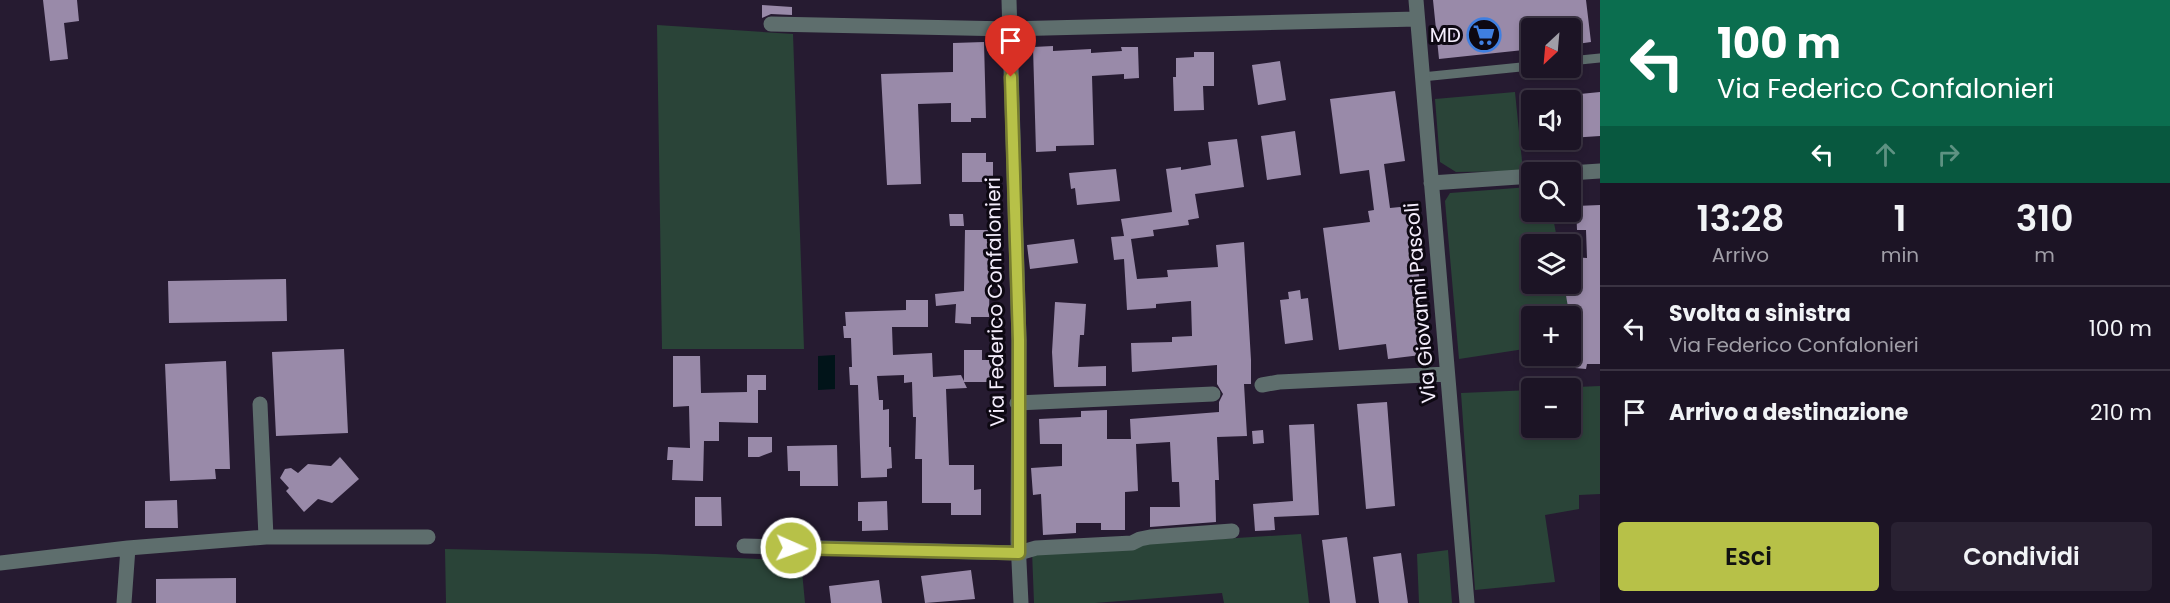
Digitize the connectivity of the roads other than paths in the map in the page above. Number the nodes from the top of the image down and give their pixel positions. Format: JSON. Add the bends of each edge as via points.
{"nodes":[{"id":1,"x":1009,"y":0,"type":"edge"},
{"id":2,"x":1416,"y":0,"type":"edge"},
{"id":3,"x":1417,"y":19,"type":"junction"},
{"id":4,"x":771,"y":24,"type":"dead end"},
{"id":5,"x":1010,"y":29,"type":"junction"},
{"id":6,"x":1600,"y":58,"type":"edge"},
{"id":7,"x":1581,"y":61,"type":"edge"},
{"id":8,"x":1521,"y":67,"type":"edge"},
{"id":9,"x":1422,"y":77,"type":"junction"},
{"id":10,"x":1600,"y":171,"type":"edge"},
{"id":11,"x":1581,"y":172,"type":"edge"},
{"id":12,"x":1521,"y":177,"type":"edge"},
{"id":13,"x":1431,"y":183,"type":"junction"},
{"id":14,"x":1447,"y":374,"type":"junction"},
{"id":15,"x":1262,"y":385,"type":"dead end"},
{"id":16,"x":1213,"y":394,"type":"dead end"},
{"id":17,"x":1017,"y":403,"type":"junction"},
{"id":18,"x":260,"y":404,"type":"dead end"},
{"id":19,"x":1232,"y":531,"type":"dead end"},
{"id":20,"x":266,"y":537,"type":"junction"},
{"id":21,"x":428,"y":537,"type":"dead end"},
{"id":22,"x":744,"y":546,"type":"dead end"},
{"id":23,"x":128,"y":548,"type":"junction"},
{"id":24,"x":1019,"y":553,"type":"junction"},
{"id":25,"x":0,"y":563,"type":"edge"},
{"id":26,"x":124,"y":603,"type":"edge"},
{"id":27,"x":1021,"y":603,"type":"edge"},
{"id":28,"x":1467,"y":603,"type":"edge"}],
"edges":[{"from":1,"to":5,"type":"street","name":"Via Federico Confalonieri"},
{"from":2,"to":3,"type":"street","name":"Via Giovanni Pascoli"},
{"from":3,"to":5,"type":"street"},
{"from":3,"to":9,"type":"street","name":"Via Giovanni Pascoli"},
{"from":4,"to":5,"type":"street"},
{"from":5,"to":17,"type":"street","name":"Via Federico Confalonieri","via":[[1019,340]]},
{"from":6,"to":7,"type":"lane"},
{"from":8,"to":9,"type":"lane"},
{"from":9,"to":13,"type":"street","name":"Via Giovanni Pascoli"},
{"from":10,"to":11,"type":"street"},
{"from":12,"to":13,"type":"street"},
{"from":13,"to":14,"type":"street","name":"Via Giovanni Pascoli"},
{"from":14,"to":15,"type":"street"},
{"from":14,"to":28,"type":"street","name":"Via Giovanni Pascoli"},
{"from":16,"to":17,"type":"street"},
{"from":17,"to":24,"type":"street","name":"Via Federico Confalonieri"},
{"from":18,"to":20,"type":"street"},
{"from":19,"to":24,"type":"street","via":[[1140,538],[1132,543],[1036,548]]},
{"from":20,"to":21,"type":"street"},
{"from":20,"to":23,"type":"street"},
{"from":22,"to":24,"type":"street"},
{"from":23,"to":25,"type":"street"},
{"from":23,"to":26,"type":"street"},
{"from":24,"to":27,"type":"street","name":"Via Federico Confalonieri"}]}
